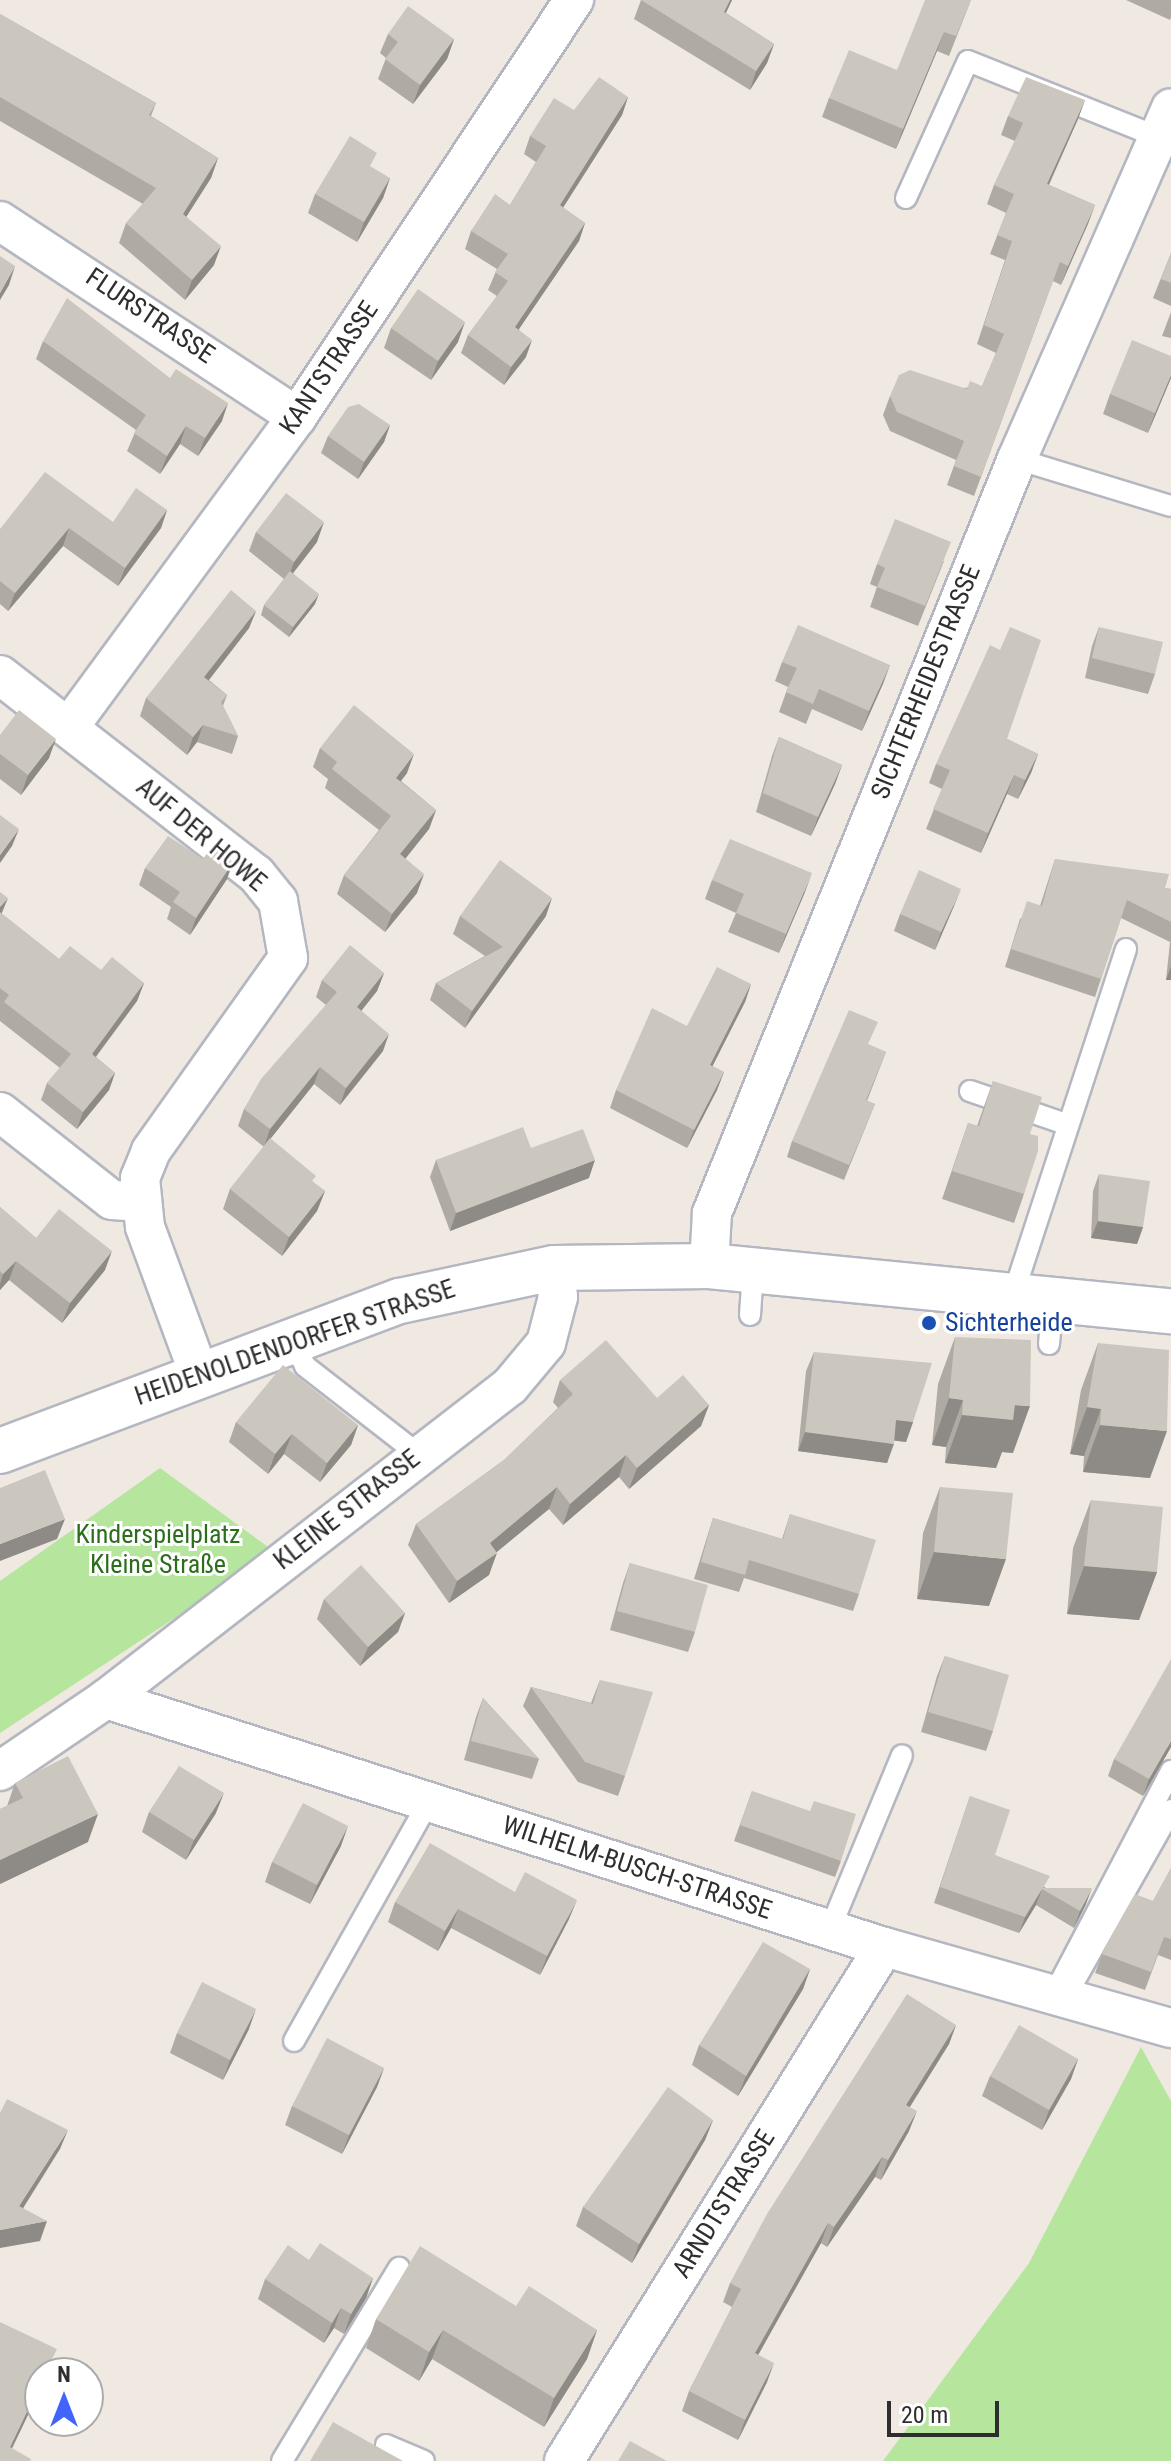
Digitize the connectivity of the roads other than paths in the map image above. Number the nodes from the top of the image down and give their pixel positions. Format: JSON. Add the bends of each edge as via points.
{"nodes":[{"id":1,"x":574,"y":0,"type":"edge"},
{"id":2,"x":1167,"y":128,"type":"edge"},
{"id":3,"x":906,"y":198,"type":"dead end"},
{"id":4,"x":0,"y":221,"type":"edge"},
{"id":5,"x":297,"y":417,"type":"junction"},
{"id":6,"x":1017,"y":459,"type":"junction"},
{"id":7,"x":1171,"y":506,"type":"edge"},
{"id":8,"x":0,"y":675,"type":"edge"},
{"id":9,"x":69,"y":727,"type":"junction"},
{"id":10,"x":1126,"y":949,"type":"dead end"},
{"id":11,"x":970,"y":1091,"type":"dead end"},
{"id":12,"x":0,"y":1112,"type":"edge"},
{"id":13,"x":1066,"y":1124,"type":"junction"},
{"id":14,"x":138,"y":1202,"type":"junction"},
{"id":15,"x":709,"y":1266,"type":"junction"},
{"id":16,"x":554,"y":1268,"type":"junction"},
{"id":17,"x":753,"y":1270,"type":"junction"},
{"id":18,"x":1033,"y":1297,"type":"junction"},
{"id":19,"x":1171,"y":1311,"type":"edge"},
{"id":20,"x":750,"y":1315,"type":"dead end"},
{"id":21,"x":292,"y":1339,"type":"junction"},
{"id":22,"x":1049,"y":1344,"type":"dead end"},
{"id":23,"x":199,"y":1374,"type":"junction"},
{"id":24,"x":0,"y":1451,"type":"edge"},
{"id":25,"x":418,"y":1454,"type":"junction"},
{"id":26,"x":106,"y":1699,"type":"junction"},
{"id":27,"x":902,"y":1755,"type":"dead end"},
{"id":28,"x":0,"y":1771,"type":"edge"},
{"id":29,"x":1171,"y":1771,"type":"edge"},
{"id":30,"x":429,"y":1801,"type":"junction"},
{"id":31,"x":1171,"y":1810,"type":"edge"},
{"id":32,"x":830,"y":1929,"type":"junction"},
{"id":33,"x":884,"y":1947,"type":"junction"},
{"id":34,"x":1060,"y":1995,"type":"junction"},
{"id":35,"x":1171,"y":2028,"type":"edge"},
{"id":36,"x":294,"y":2041,"type":"dead end"},
{"id":37,"x":399,"y":2268,"type":"dead end"},
{"id":38,"x":386,"y":2445,"type":"dead end"},
{"id":39,"x":282,"y":2461,"type":"edge"},
{"id":40,"x":424,"y":2461,"type":"edge"},
{"id":41,"x":564,"y":2461,"type":"edge"}],
"edges":[{"from":1,"to":5,"type":"street","name":"KANTSTRASSE"},
{"from":2,"to":3,"type":"lane","via":[[968,61]]},
{"from":2,"to":6,"type":"street","name":"SICHTERHEIDESTRASSE"},
{"from":4,"to":5,"type":"street","name":"FLURSTRASSE"},
{"from":5,"to":9,"type":"street","name":"KANTSTRASSE"},
{"from":6,"to":7,"type":"lane"},
{"from":6,"to":15,"type":"street","name":"SICHTERHEIDESTRASSE","via":[[712,1213]]},
{"from":8,"to":9,"type":"street","name":"AUF DER HOWE"},
{"from":9,"to":14,"type":"street","name":"AUF DER HOWE","via":[[256,874],[278,901],[284,929],[288,958],[151,1151]]},
{"from":10,"to":13,"type":"lane"},
{"from":11,"to":13,"type":"lane"},
{"from":12,"to":14,"type":"street","via":[[112,1200]]},
{"from":13,"to":18,"type":"lane"},
{"from":14,"to":23,"type":"street"},
{"from":15,"to":16,"type":"street","name":"HEIDENOLDENDORFER STRASSE"},
{"from":15,"to":17,"type":"street","name":"HEIDENOLDENDORFER STRASSE"},
{"from":16,"to":21,"type":"street","name":"HEIDENOLDENDORFER STRASSE","via":[[437,1291]]},
{"from":16,"to":25,"type":"street","name":"KLEINE STRASSE","via":[[558,1297],[546,1343],[510,1386]]},
{"from":17,"to":18,"type":"street","name":"HEIDENOLDENDORFER STRASSE"},
{"from":17,"to":20,"type":"lane"},
{"from":18,"to":19,"type":"street","name":"HEIDENOLDENDORFER STRASSE"},
{"from":18,"to":22,"type":"lane"},
{"from":21,"to":23,"type":"street","name":"HEIDENOLDENDORFER STRASSE"},
{"from":21,"to":25,"type":"lane","via":[[305,1366]]},
{"from":23,"to":24,"type":"street","name":"HEIDENOLDENDORFER STRASSE"},
{"from":25,"to":26,"type":"street","name":"KLEINE STRASSE"},
{"from":26,"to":28,"type":"street","name":"KLEINE STRASSE"},
{"from":26,"to":30,"type":"street","name":"WILHELM-BUSCH-STRASSE"},
{"from":27,"to":32,"type":"lane"},
{"from":29,"to":34,"type":"lane"},
{"from":30,"to":32,"type":"street","name":"WILHELM-BUSCH-STRASSE"},
{"from":30,"to":36,"type":"lane"},
{"from":31,"to":34,"type":"lane"},
{"from":32,"to":33,"type":"street","name":"WILHELM-BUSCH-STRASSE"},
{"from":33,"to":34,"type":"street","name":"WILHELM-BUSCH-STRASSE"},
{"from":33,"to":41,"type":"street","name":"ARNDTSTRASSE"},
{"from":34,"to":35,"type":"street","name":"WILHELM-BUSCH-STRASSE"},
{"from":37,"to":39,"type":"lane"},
{"from":38,"to":40,"type":"lane"}]}
